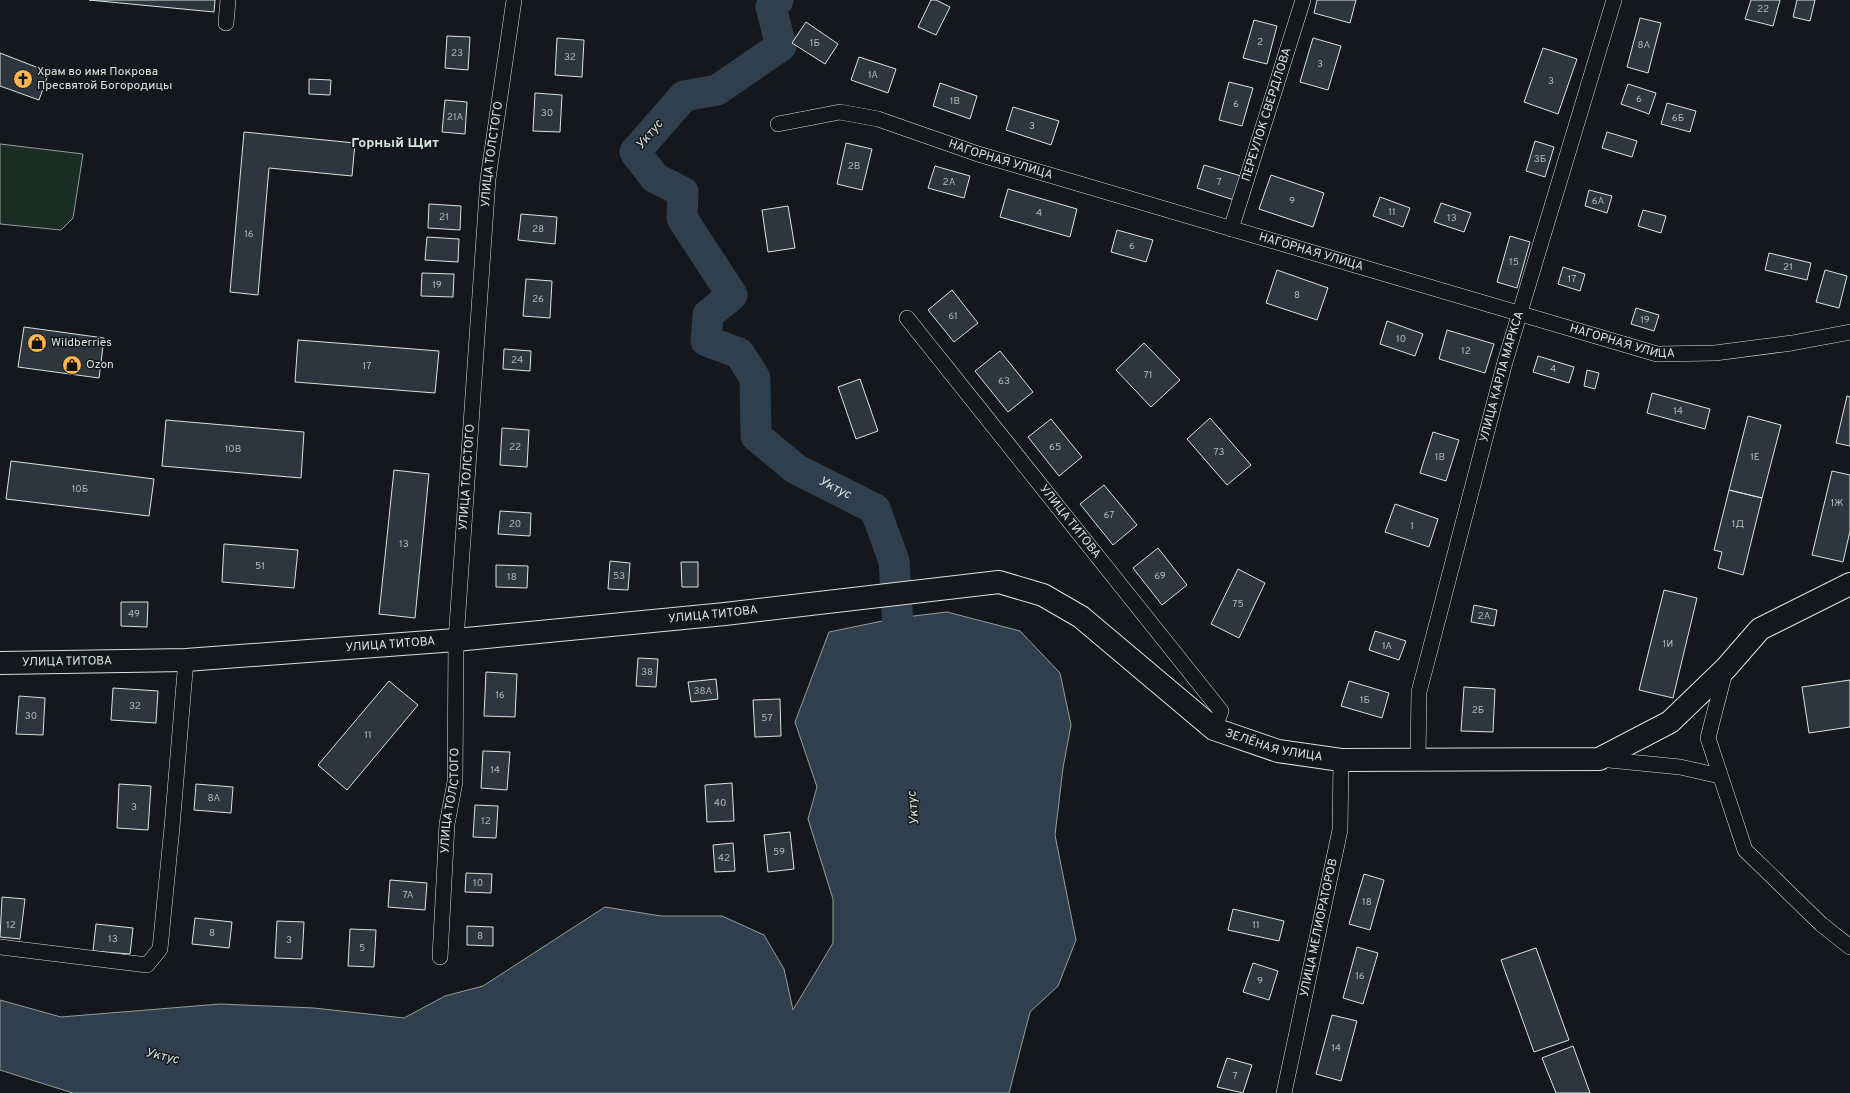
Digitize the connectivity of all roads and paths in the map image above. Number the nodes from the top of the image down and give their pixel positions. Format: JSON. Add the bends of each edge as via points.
{"nodes":[{"id":1,"x":228,"y":0,"type":"edge"},
{"id":2,"x":514,"y":0,"type":"edge"},
{"id":3,"x":1303,"y":0,"type":"edge"},
{"id":4,"x":1614,"y":0,"type":"edge"},
{"id":5,"x":226,"y":23,"type":"dead end"},
{"id":6,"x":778,"y":124,"type":"dead end"},
{"id":7,"x":1230,"y":229,"type":"junction"},
{"id":8,"x":1519,"y":314,"type":"junction"},
{"id":9,"x":907,"y":318,"type":"dead end"},
{"id":10,"x":1850,"y":332,"type":"edge"},
{"id":11,"x":999,"y":582,"type":"joint"},
{"id":12,"x":1850,"y":584,"type":"edge"},
{"id":13,"x":456,"y":640,"type":"junction"},
{"id":14,"x":186,"y":660,"type":"junction"},
{"id":15,"x":0,"y":663,"type":"edge"},
{"id":16,"x":1726,"y":668,"type":"junction"},
{"id":17,"x":1214,"y":729,"type":"junction"},
{"id":18,"x":1418,"y":758,"type":"junction"},
{"id":19,"x":1599,"y":759,"type":"junction"},
{"id":20,"x":1341,"y":760,"type":"junction"},
{"id":21,"x":1720,"y":776,"type":"junction"},
{"id":22,"x":0,"y":947,"type":"edge"},
{"id":23,"x":1850,"y":947,"type":"edge"},
{"id":24,"x":440,"y":957,"type":"dead end"},
{"id":25,"x":1284,"y":1093,"type":"edge"}],
"edges":[{"from":1,"to":5,"type":"street"},
{"from":2,"to":13,"type":"street","name":"УЛИЦА ТОЛСТОГО","via":[[488,179]]},
{"from":3,"to":7,"type":"street","name":"ПЕРЕУЛОК СВЕРДЛОВА"},
{"from":4,"to":8,"type":"street","name":"УЛИЦА КАРЛА МАРКСА"},
{"from":6,"to":7,"type":"street","name":"НАГОРНАЯ УЛИЦА","via":[[840,112],[878,119],[978,154]]},
{"from":7,"to":8,"type":"street","name":"НАГОРНАЯ УЛИЦА"},
{"from":8,"to":10,"type":"street","name":"НАГОРНАЯ УЛИЦА","via":[[1657,354],[1715,353]]},
{"from":8,"to":18,"type":"street","name":"УЛИЦА КАРЛА МАРКСА","via":[[1419,692]]},
{"from":9,"to":17,"type":"street","name":"УЛИЦА ТИТОВА","via":[[1221,712]]},
{"from":11,"to":13,"type":"street","name":"УЛИЦА ТИТОВА","via":[[660,621]]},
{"from":11,"to":17,"type":"street","name":"ЗЕЛЁНАЯ УЛИЦА","via":[[1043,595],[1081,618]]},
{"from":12,"to":16,"type":"street","via":[[1760,630]]},
{"from":13,"to":14,"type":"street","name":"УЛИЦА ТИТОВА"},
{"from":13,"to":24,"type":"street","name":"УЛИЦА ТОЛСТОГО","via":[[455,782],[447,824]]},
{"from":14,"to":15,"type":"street","name":"УЛИЦА ТИТОВА"},
{"from":14,"to":22,"type":"street","via":[[160,949],[147,966]]},
{"from":16,"to":19,"type":"street","via":[[1670,722]]},
{"from":16,"to":21,"type":"street","via":[[1708,738]]},
{"from":17,"to":20,"type":"street","name":"ЗЕЛЁНАЯ УЛИЦА","via":[[1278,751]]},
{"from":18,"to":19,"type":"street","name":"ЗЕЛЁНАЯ УЛИЦА"},
{"from":18,"to":20,"type":"street","name":"ЗЕЛЁНАЯ УЛИЦА"},
{"from":19,"to":21,"type":"street","via":[[1680,767]]},
{"from":20,"to":25,"type":"street","name":"УЛИЦА МЕЛИОРАТОРОВ","via":[[1340,830]]},
{"from":21,"to":23,"type":"street","via":[[1745,850],[1821,924]]}]}
